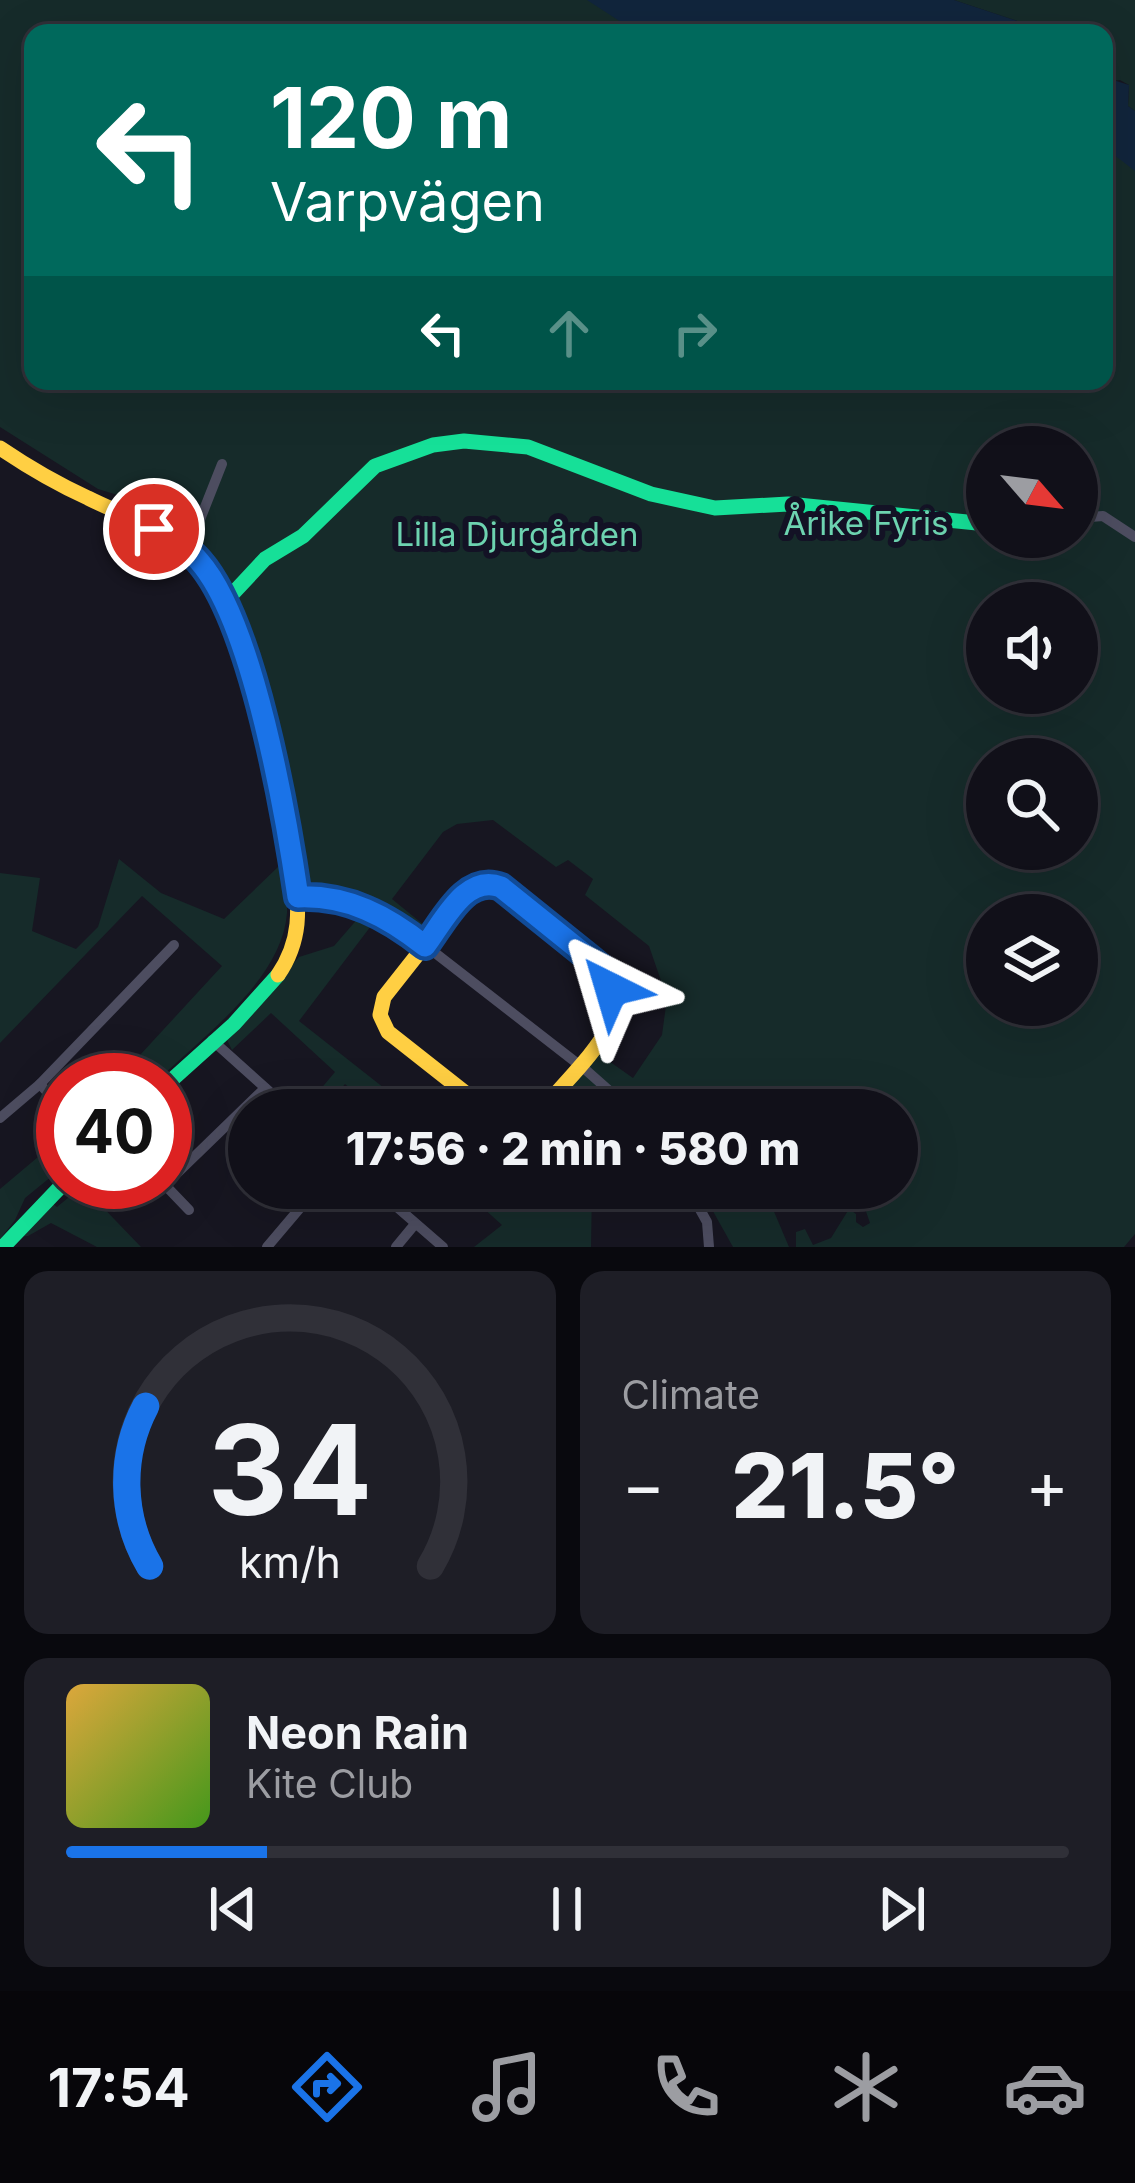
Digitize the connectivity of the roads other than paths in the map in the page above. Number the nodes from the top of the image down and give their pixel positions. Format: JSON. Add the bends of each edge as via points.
{"nodes":[{"id":1,"x":0,"y":448,"type":"edge"},
{"id":2,"x":222,"y":464,"type":"dead end"},
{"id":3,"x":1098,"y":516,"type":"edge"},
{"id":4,"x":966,"y":522,"type":"edge"},
{"id":5,"x":1135,"y":536,"type":"edge"},
{"id":6,"x":188,"y":550,"type":"junction"},
{"id":7,"x":223,"y":604,"type":"junction"},
{"id":8,"x":298,"y":897,"type":"junction"},
{"id":9,"x":174,"y":945,"type":"dead end"},
{"id":10,"x":425,"y":946,"type":"junction"},
{"id":11,"x":212,"y":1040,"type":"junction"},
{"id":12,"x":70,"y":1053,"type":"edge"},
{"id":13,"x":192,"y":1060,"type":"edge"},
{"id":14,"x":579,"y":1065,"type":"junction"},
{"id":15,"x":36,"y":1087,"type":"edge"},
{"id":16,"x":266,"y":1088,"type":"joint"},
{"id":17,"x":461,"y":1089,"type":"edge"},
{"id":18,"x":559,"y":1089,"type":"edge"},
{"id":19,"x":607,"y":1089,"type":"edge"},
{"id":20,"x":0,"y":1118,"type":"edge"},
{"id":21,"x":39,"y":1209,"type":"edge"},
{"id":22,"x":299,"y":1209,"type":"edge"},
{"id":23,"x":398,"y":1209,"type":"edge"},
{"id":24,"x":700,"y":1209,"type":"edge"},
{"id":25,"x":189,"y":1210,"type":"dead end"},
{"id":26,"x":415,"y":1224,"type":"junction"},
{"id":27,"x":2,"y":1247,"type":"edge"},
{"id":28,"x":267,"y":1247,"type":"edge"},
{"id":29,"x":396,"y":1247,"type":"edge"},
{"id":30,"x":443,"y":1247,"type":"edge"},
{"id":31,"x":709,"y":1247,"type":"edge"}],
"edges":[{"from":1,"to":6,"type":"street"},
{"from":2,"to":6,"type":"street"},
{"from":3,"to":5,"type":"street"},
{"from":4,"to":7,"type":"street","via":[[788,504],[715,508],[651,494],[528,448],[433,445],[375,466]]},
{"from":6,"to":7,"type":"street"},
{"from":7,"to":8,"type":"street","via":[[268,742]]},
{"from":8,"to":10,"type":"street","via":[[364,908]]},
{"from":8,"to":11,"type":"street","via":[[292,953]]},
{"from":9,"to":12,"type":"street"},
{"from":10,"to":14,"type":"street"},
{"from":10,"to":14,"type":"street","via":[[476,884],[501,887],[606,972],[609,1027]]},
{"from":10,"to":17,"type":"street","via":[[380,1004],[382,1025]]},
{"from":11,"to":13,"type":"street"},
{"from":11,"to":16,"type":"street"},
{"from":14,"to":18,"type":"street"},
{"from":14,"to":19,"type":"street"},
{"from":15,"to":20,"type":"street"},
{"from":16,"to":25,"type":"street","via":[[165,1185]]},
{"from":21,"to":27,"type":"street"},
{"from":22,"to":28,"type":"street"},
{"from":23,"to":26,"type":"street"},
{"from":24,"to":31,"type":"street"},
{"from":26,"to":29,"type":"street"},
{"from":26,"to":30,"type":"street"}]}
